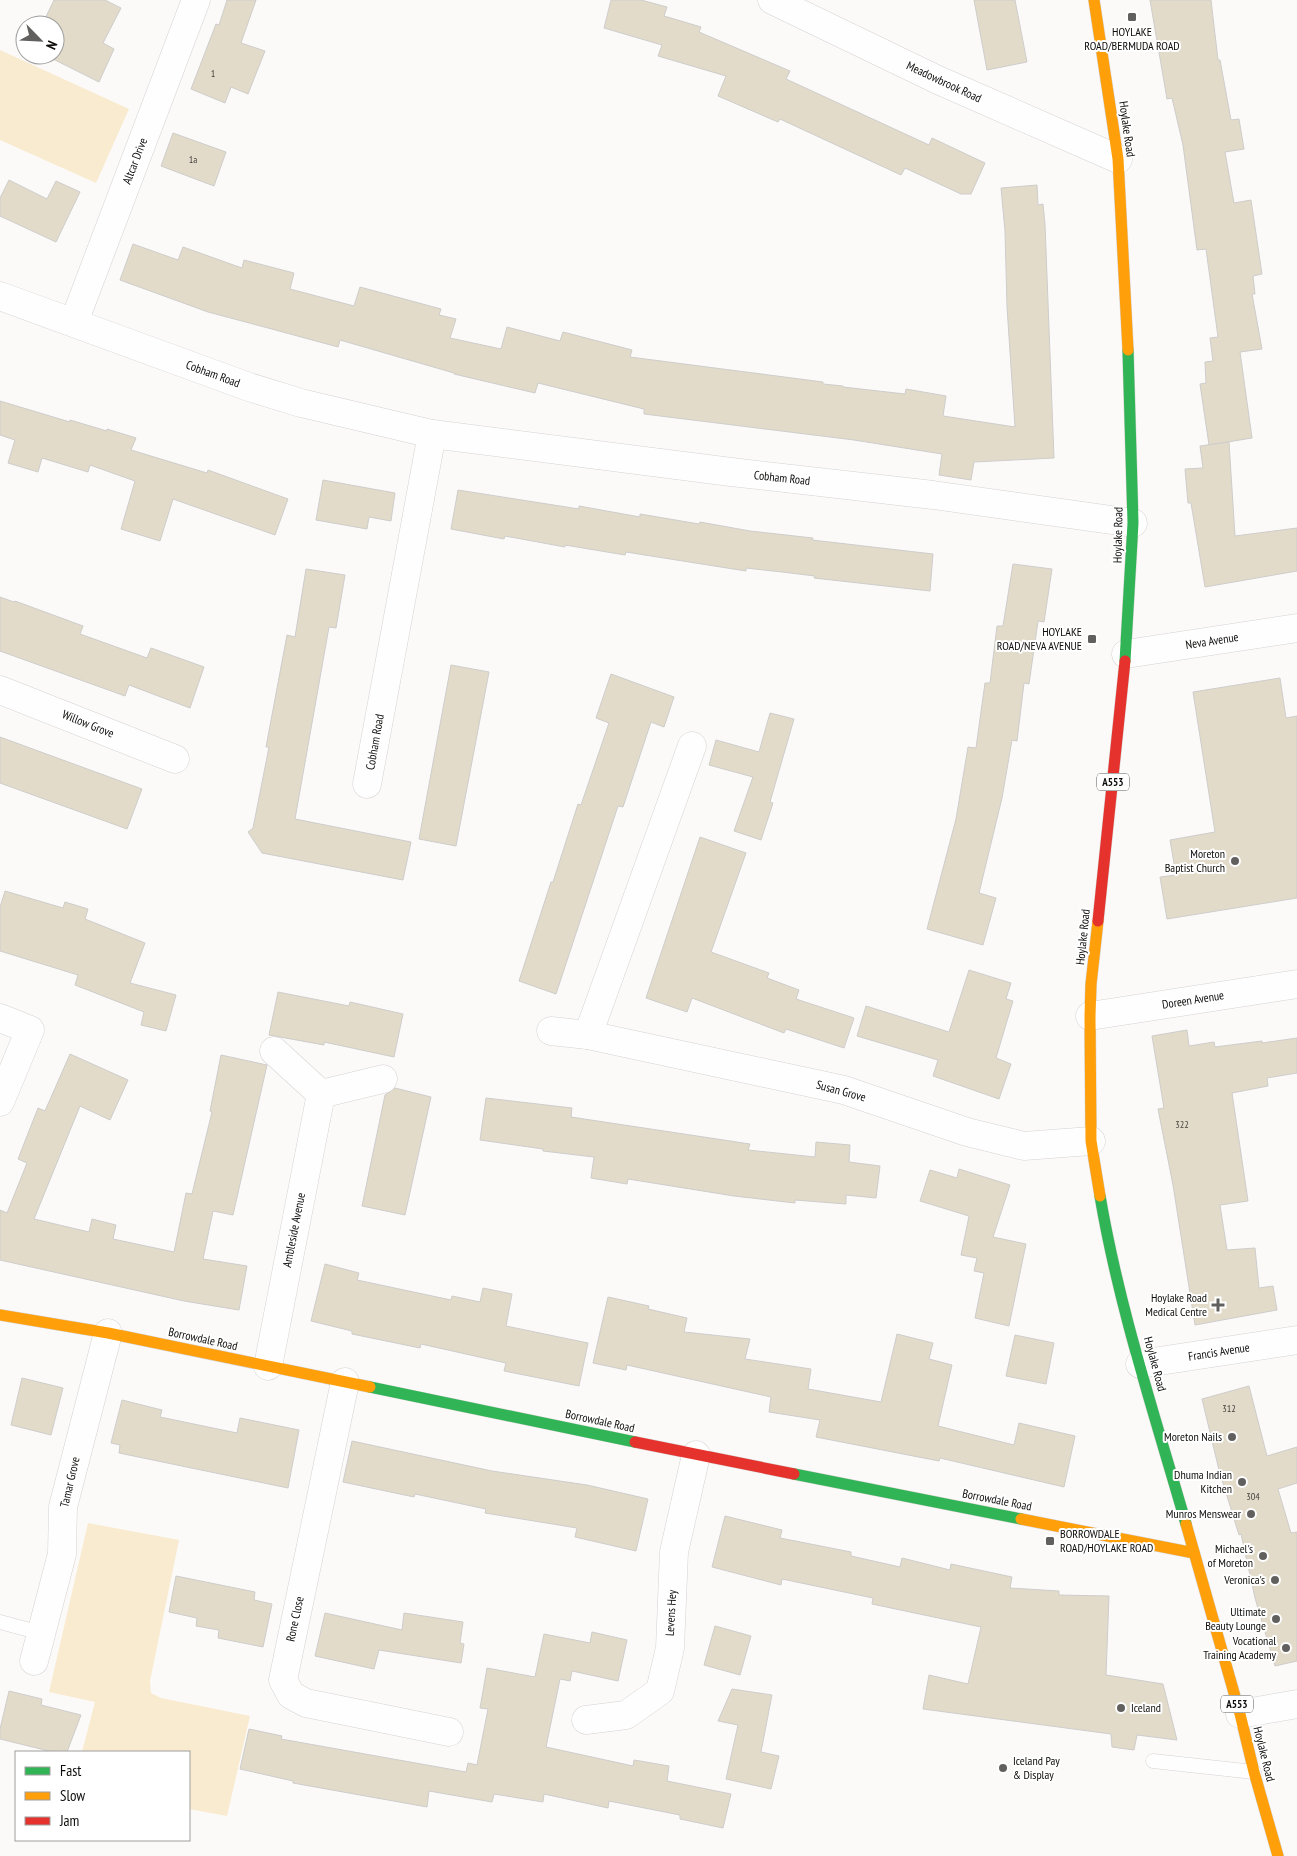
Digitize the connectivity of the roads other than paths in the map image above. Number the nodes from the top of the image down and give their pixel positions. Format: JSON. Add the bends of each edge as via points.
{"nodes":[{"id":1,"x":196,"y":0,"type":"edge"},
{"id":2,"x":772,"y":0,"type":"edge"},
{"id":3,"x":1094,"y":0,"type":"edge"},
{"id":4,"x":1118,"y":160,"type":"junction"},
{"id":5,"x":0,"y":296,"type":"edge"},
{"id":6,"x":74,"y":322,"type":"junction"},
{"id":7,"x":432,"y":434,"type":"junction"},
{"id":8,"x":1133,"y":523,"type":"junction"},
{"id":9,"x":1297,"y":628,"type":"edge"},
{"id":10,"x":1126,"y":654,"type":"junction"},
{"id":11,"x":0,"y":690,"type":"edge"},
{"id":12,"x":692,"y":746,"type":"dead end"},
{"id":13,"x":175,"y":759,"type":"dead end"},
{"id":14,"x":367,"y":784,"type":"dead end"},
{"id":15,"x":1297,"y":984,"type":"edge"},
{"id":16,"x":1090,"y":1016,"type":"junction"},
{"id":17,"x":0,"y":1018,"type":"edge"},
{"id":18,"x":551,"y":1031,"type":"dead end"},
{"id":19,"x":588,"y":1035,"type":"junction"},
{"id":20,"x":274,"y":1051,"type":"dead end"},
{"id":21,"x":383,"y":1080,"type":"dead end"},
{"id":22,"x":321,"y":1094,"type":"junction"},
{"id":23,"x":0,"y":1102,"type":"edge"},
{"id":24,"x":1091,"y":1141,"type":"junction"},
{"id":25,"x":0,"y":1315,"type":"edge"},
{"id":26,"x":108,"y":1333,"type":"junction"},
{"id":27,"x":1297,"y":1340,"type":"edge"},
{"id":28,"x":1140,"y":1364,"type":"junction"},
{"id":29,"x":268,"y":1366,"type":"junction"},
{"id":30,"x":345,"y":1382,"type":"junction"},
{"id":31,"x":696,"y":1455,"type":"junction"},
{"id":32,"x":1194,"y":1553,"type":"junction"},
{"id":33,"x":0,"y":1622,"type":"edge"},
{"id":34,"x":41,"y":1633,"type":"junction"},
{"id":35,"x":34,"y":1661,"type":"dead end"},
{"id":36,"x":1297,"y":1704,"type":"edge"},
{"id":37,"x":1240,"y":1714,"type":"junction"},
{"id":38,"x":586,"y":1720,"type":"dead end"},
{"id":39,"x":449,"y":1732,"type":"dead end"},
{"id":40,"x":1153,"y":1761,"type":"dead end"},
{"id":41,"x":1254,"y":1772,"type":"junction"},
{"id":42,"x":1278,"y":1856,"type":"edge"}],
"edges":[{"from":1,"to":6,"type":"street","name":"Altcar Drive"},
{"from":2,"to":4,"type":"street","name":"Meadowbrook Road","via":[[938,80]]},
{"from":3,"to":4,"type":"main road","name":"Hoylake Road","number":"A553"},
{"from":4,"to":8,"type":"main road","name":"Hoylake Road","number":"A553","via":[[1127,313]]},
{"from":5,"to":6,"type":"street","name":"Cobham Road"},
{"from":6,"to":7,"type":"street","name":"Cobham Road","via":[[249,387],[301,403]]},
{"from":7,"to":8,"type":"street","name":"Cobham Road","via":[[933,495]]},
{"from":7,"to":14,"type":"street","name":"Cobham Road"},
{"from":8,"to":10,"type":"main road","name":"Hoylake Road","number":"A553"},
{"from":9,"to":10,"type":"street","name":"Neva Avenue"},
{"from":10,"to":16,"type":"main road","name":"Hoylake Road","number":"A553"},
{"from":11,"to":13,"type":"street","name":"Willow Grove"},
{"from":12,"to":19,"type":"street"},
{"from":15,"to":16,"type":"street","name":"Doreen Avenue"},
{"from":16,"to":24,"type":"main road","name":"Hoylake Road","number":"A553"},
{"from":17,"to":23,"type":"street","via":[[30,1030]]},
{"from":18,"to":19,"type":"street","name":"Susan Grove"},
{"from":19,"to":24,"type":"street","name":"Susan Grove","via":[[844,1090],[967,1132],[1024,1146]]},
{"from":20,"to":22,"type":"street"},
{"from":21,"to":22,"type":"street"},
{"from":22,"to":29,"type":"street","name":"Ambleside Avenue"},
{"from":24,"to":28,"type":"main road","name":"Hoylake Road","number":"A553","via":[[1107,1236]]},
{"from":25,"to":26,"type":"main road","name":"Borrowdale Road"},
{"from":26,"to":29,"type":"main road","name":"Borrowdale Road"},
{"from":26,"to":34,"type":"street","name":"Tamar Grove","via":[[63,1507],[62,1554]]},
{"from":27,"to":28,"type":"street","name":"Francis Avenue"},
{"from":28,"to":32,"type":"main road","name":"Hoylake Road","number":"A553"},
{"from":29,"to":30,"type":"main road","name":"Borrowdale Road"},
{"from":30,"to":31,"type":"main road","name":"Borrowdale Road"},
{"from":30,"to":39,"type":"street","name":"Rone Close","via":[[283,1680],[291,1695],[306,1703]]},
{"from":31,"to":32,"type":"main road","name":"Borrowdale Road"},
{"from":31,"to":38,"type":"street","name":"Levens Hey","via":[[674,1552],[670,1648],[660,1691],[626,1715]]},
{"from":32,"to":37,"type":"main road","name":"Hoylake Road","number":"A553"},
{"from":33,"to":34,"type":"lane"},
{"from":34,"to":35,"type":"street","name":"Tamar Grove"},
{"from":36,"to":37,"type":"street"},
{"from":37,"to":41,"type":"main road","name":"Hoylake Road","number":"A553"},
{"from":40,"to":41,"type":"lane"},
{"from":41,"to":42,"type":"main road","name":"Hoylake Road","number":"A553"}]}
